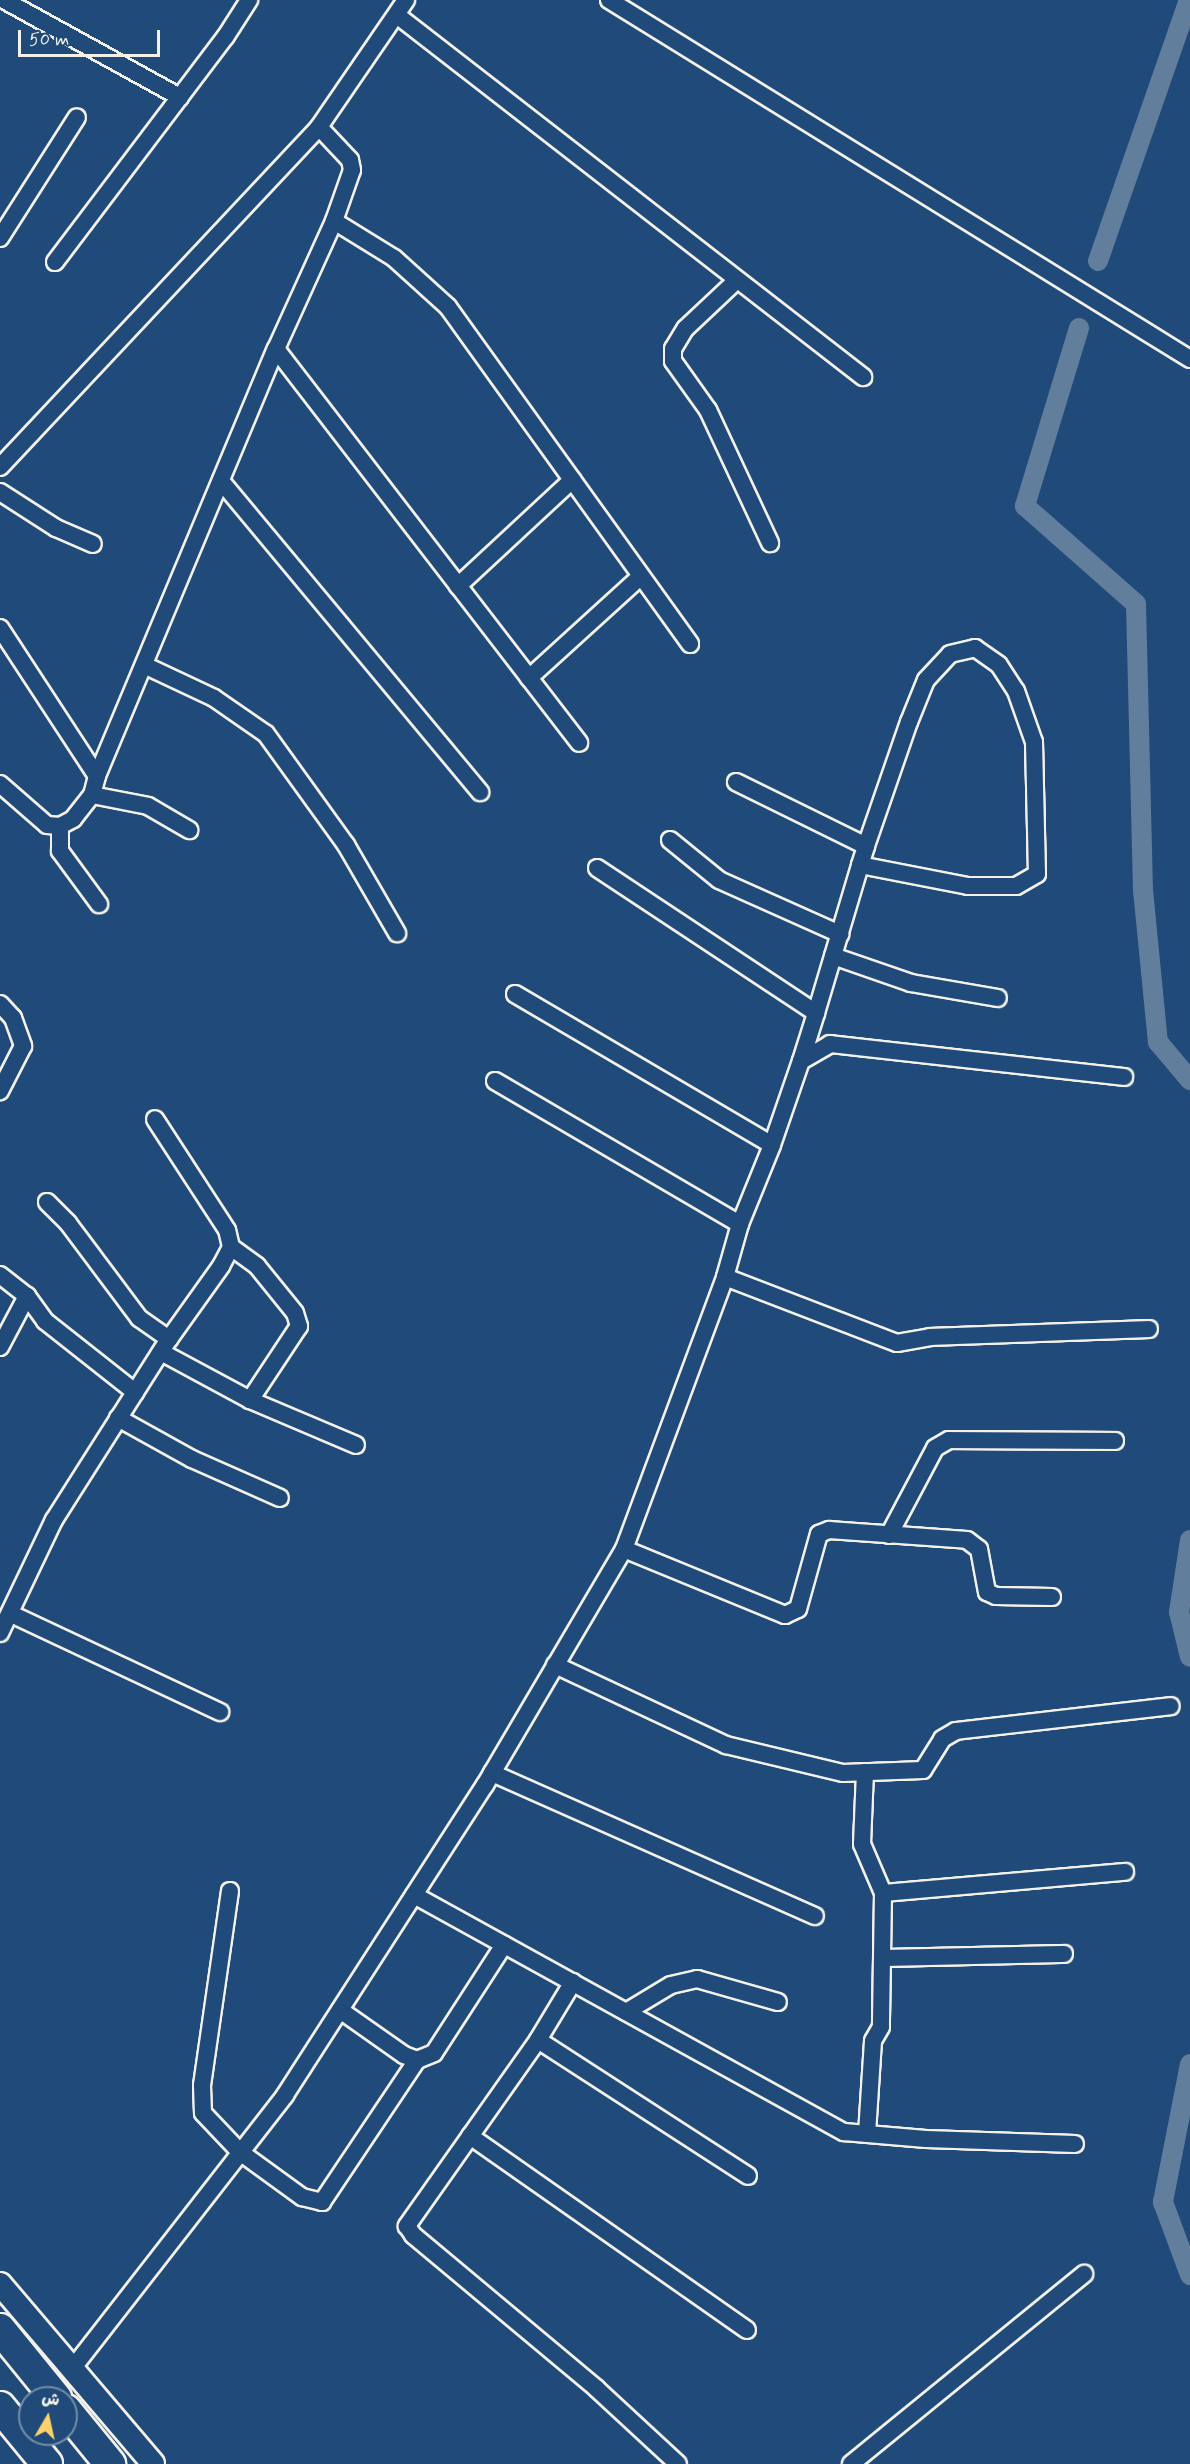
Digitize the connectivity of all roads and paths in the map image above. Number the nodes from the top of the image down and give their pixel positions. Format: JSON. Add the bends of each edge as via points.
{"nodes":[{"id":1,"x":4,"y":0,"type":"edge"},
{"id":2,"x":249,"y":0,"type":"edge"},
{"id":3,"x":406,"y":0,"type":"edge"},
{"id":4,"x":610,"y":0,"type":"edge"},
{"id":5,"x":398,"y":16,"type":"junction"},
{"id":6,"x":180,"y":97,"type":"junction"},
{"id":7,"x":77,"y":117,"type":"dead end"},
{"id":8,"x":319,"y":127,"type":"junction"},
{"id":9,"x":333,"y":220,"type":"junction"},
{"id":10,"x":0,"y":238,"type":"edge"},
{"id":11,"x":55,"y":262,"type":"dead end"},
{"id":12,"x":737,"y":280,"type":"junction"},
{"id":13,"x":276,"y":350,"type":"junction"},
{"id":14,"x":1190,"y":359,"type":"edge"},
{"id":15,"x":862,"y":377,"type":"dead end"},
{"id":16,"x":0,"y":467,"type":"edge"},
{"id":17,"x":572,"y":480,"type":"junction"},
{"id":18,"x":222,"y":481,"type":"junction"},
{"id":19,"x":0,"y":492,"type":"edge"},
{"id":20,"x":770,"y":543,"type":"dead end"},
{"id":21,"x":93,"y":544,"type":"dead end"},
{"id":22,"x":641,"y":576,"type":"junction"},
{"id":23,"x":458,"y":586,"type":"junction"},
{"id":24,"x":0,"y":628,"type":"edge"},
{"id":25,"x":690,"y":644,"type":"dead end"},
{"id":26,"x":144,"y":665,"type":"junction"},
{"id":27,"x":529,"y":678,"type":"junction"},
{"id":28,"x":579,"y":743,"type":"dead end"},
{"id":29,"x":97,"y":777,"type":"junction"},
{"id":30,"x":736,"y":782,"type":"dead end"},
{"id":31,"x":0,"y":784,"type":"edge"},
{"id":32,"x":480,"y":792,"type":"dead end"},
{"id":33,"x":92,"y":795,"type":"junction"},
{"id":34,"x":60,"y":826,"type":"junction"},
{"id":35,"x":189,"y":830,"type":"dead end"},
{"id":36,"x":670,"y":840,"type":"dead end"},
{"id":37,"x":866,"y":846,"type":"junction"},
{"id":38,"x":860,"y":865,"type":"junction"},
{"id":39,"x":597,"y":868,"type":"dead end"},
{"id":40,"x":99,"y":904,"type":"dead end"},
{"id":41,"x":398,"y":933,"type":"dead end"},
{"id":42,"x":840,"y":934,"type":"junction"},
{"id":43,"x":833,"y":956,"type":"junction"},
{"id":44,"x":515,"y":994,"type":"dead end"},
{"id":45,"x":999,"y":998,"type":"dead end"},
{"id":46,"x":0,"y":1004,"type":"edge"},
{"id":47,"x":816,"y":1013,"type":"junction"},
{"id":48,"x":801,"y":1061,"type":"junction"},
{"id":49,"x":1124,"y":1077,"type":"dead end"},
{"id":50,"x":495,"y":1081,"type":"dead end"},
{"id":51,"x":0,"y":1091,"type":"edge"},
{"id":52,"x":155,"y":1119,"type":"dead end"},
{"id":53,"x":772,"y":1145,"type":"junction"},
{"id":54,"x":47,"y":1202,"type":"dead end"},
{"id":55,"x":740,"y":1224,"type":"junction"},
{"id":56,"x":231,"y":1246,"type":"junction"},
{"id":57,"x":0,"y":1275,"type":"edge"},
{"id":58,"x":725,"y":1277,"type":"junction"},
{"id":59,"x":27,"y":1296,"type":"junction"},
{"id":60,"x":1149,"y":1329,"type":"dead end"},
{"id":61,"x":165,"y":1346,"type":"junction"},
{"id":62,"x":0,"y":1347,"type":"edge"},
{"id":63,"x":135,"y":1392,"type":"junction"},
{"id":64,"x":250,"y":1400,"type":"junction"},
{"id":65,"x":118,"y":1418,"type":"junction"},
{"id":66,"x":1115,"y":1442,"type":"dead end"},
{"id":67,"x":356,"y":1445,"type":"dead end"},
{"id":68,"x":280,"y":1498,"type":"dead end"},
{"id":69,"x":890,"y":1534,"type":"junction"},
{"id":70,"x":624,"y":1549,"type":"junction"},
{"id":71,"x":1052,"y":1597,"type":"dead end"},
{"id":72,"x":10,"y":1614,"type":"junction"},
{"id":73,"x":0,"y":1633,"type":"edge"},
{"id":74,"x":555,"y":1665,"type":"junction"},
{"id":75,"x":1171,"y":1706,"type":"dead end"},
{"id":76,"x":220,"y":1712,"type":"dead end"},
{"id":77,"x":866,"y":1772,"type":"junction"},
{"id":78,"x":492,"y":1773,"type":"junction"},
{"id":79,"x":1125,"y":1872,"type":"dead end"},
{"id":80,"x":230,"y":1891,"type":"dead end"},
{"id":81,"x":883,"y":1893,"type":"junction"},
{"id":82,"x":414,"y":1895,"type":"junction"},
{"id":83,"x":815,"y":1916,"type":"dead end"},
{"id":84,"x":504,"y":1945,"type":"junction"},
{"id":85,"x":1064,"y":1954,"type":"dead end"},
{"id":86,"x":882,"y":1958,"type":"junction"},
{"id":87,"x":573,"y":1982,"type":"junction"},
{"id":88,"x":777,"y":2002,"type":"dead end"},
{"id":89,"x":340,"y":2010,"type":"junction"},
{"id":90,"x":626,"y":2012,"type":"junction"},
{"id":91,"x":538,"y":2040,"type":"junction"},
{"id":92,"x":417,"y":2060,"type":"junction"},
{"id":93,"x":867,"y":2134,"type":"junction"},
{"id":94,"x":470,"y":2136,"type":"junction"},
{"id":95,"x":1075,"y":2144,"type":"dead end"},
{"id":96,"x":240,"y":2152,"type":"junction"},
{"id":97,"x":748,"y":2176,"type":"dead end"},
{"id":98,"x":1084,"y":2274,"type":"dead end"},
{"id":99,"x":0,"y":2284,"type":"edge"},
{"id":100,"x":0,"y":2329,"type":"edge"},
{"id":101,"x":747,"y":2330,"type":"dead end"},
{"id":102,"x":72,"y":2369,"type":"junction"},
{"id":103,"x":46,"y":2386,"type":"edge"},
{"id":104,"x":0,"y":2407,"type":"edge"},
{"id":105,"x":78,"y":2425,"type":"edge"},
{"id":106,"x":47,"y":2464,"type":"edge"},
{"id":107,"x":110,"y":2464,"type":"edge"},
{"id":108,"x":153,"y":2464,"type":"edge"},
{"id":109,"x":678,"y":2464,"type":"edge"},
{"id":110,"x":851,"y":2464,"type":"edge"}],
"edges":[{"from":1,"to":6,"type":"street"},
{"from":2,"to":6,"type":"street"},
{"from":3,"to":5,"type":"street"},
{"from":4,"to":14,"type":"street"},
{"from":5,"to":8,"type":"street"},
{"from":5,"to":12,"type":"street"},
{"from":6,"to":11,"type":"street"},
{"from":7,"to":10,"type":"street"},
{"from":8,"to":9,"type":"street","via":[[350,160],[352,170]]},
{"from":8,"to":16,"type":"street"},
{"from":9,"to":13,"type":"street"},
{"from":9,"to":17,"type":"street","via":[[394,258],[447,307]]},
{"from":12,"to":15,"type":"street"},
{"from":12,"to":20,"type":"street","via":[[685,329],[673,348],[674,361],[708,410]]},
{"from":13,"to":18,"type":"street"},
{"from":13,"to":23,"type":"street"},
{"from":17,"to":22,"type":"street"},
{"from":17,"to":23,"type":"street"},
{"from":18,"to":26,"type":"street"},
{"from":18,"to":32,"type":"street"},
{"from":19,"to":21,"type":"street","via":[[56,528]]},
{"from":22,"to":25,"type":"street"},
{"from":22,"to":27,"type":"street"},
{"from":23,"to":27,"type":"street"},
{"from":24,"to":29,"type":"street"},
{"from":26,"to":29,"type":"street"},
{"from":26,"to":41,"type":"street","via":[[214,698],[266,734],[346,845]]},
{"from":27,"to":28,"type":"street"},
{"from":29,"to":33,"type":"street"},
{"from":30,"to":37,"type":"street"},
{"from":31,"to":34,"type":"street","via":[[47,825]]},
{"from":33,"to":34,"type":"street","via":[[73,819]]},
{"from":33,"to":35,"type":"street","via":[[148,806]]},
{"from":34,"to":40,"type":"street","via":[[60,851]]},
{"from":36,"to":42,"type":"street","via":[[719,880]]},
{"from":37,"to":38,"type":"street"},
{"from":37,"to":38,"type":"street","via":[[926,680],[950,654],[975,648],[999,665],[1016,691],[1034,742],[1037,874],[1016,886],[968,886]]},
{"from":38,"to":42,"type":"street"},
{"from":39,"to":47,"type":"street"},
{"from":42,"to":43,"type":"street"},
{"from":43,"to":45,"type":"street","via":[[911,983]]},
{"from":43,"to":47,"type":"street"},
{"from":44,"to":53,"type":"street"},
{"from":46,"to":51,"type":"street","via":[[13,1018],[23,1046]]},
{"from":47,"to":48,"type":"street"},
{"from":48,"to":49,"type":"street","via":[[830,1044]]},
{"from":48,"to":53,"type":"street"},
{"from":50,"to":55,"type":"street"},
{"from":52,"to":56,"type":"street","via":[[227,1230]]},
{"from":53,"to":55,"type":"street"},
{"from":54,"to":61,"type":"street"},
{"from":55,"to":58,"type":"street"},
{"from":56,"to":61,"type":"street"},
{"from":56,"to":64,"type":"street","via":[[257,1266],[295,1313],[299,1326]]},
{"from":57,"to":59,"type":"street"},
{"from":58,"to":60,"type":"street","via":[[897,1343],[930,1337]]},
{"from":58,"to":70,"type":"street"},
{"from":59,"to":62,"type":"street"},
{"from":59,"to":63,"type":"street","via":[[45,1321]]},
{"from":61,"to":63,"type":"street"},
{"from":61,"to":64,"type":"street"},
{"from":63,"to":65,"type":"street"},
{"from":64,"to":67,"type":"street"},
{"from":65,"to":68,"type":"street","via":[[192,1459]]},
{"from":65,"to":72,"type":"street","via":[[54,1520]]},
{"from":66,"to":69,"type":"street","via":[[949,1440],[935,1448]]},
{"from":69,"to":70,"type":"street","via":[[829,1530],[819,1534],[798,1609],[785,1615]]},
{"from":69,"to":71,"type":"street","via":[[967,1540],[979,1549],[987,1592],[996,1596]]},
{"from":70,"to":74,"type":"street"},
{"from":72,"to":73,"type":"street"},
{"from":72,"to":76,"type":"street"},
{"from":74,"to":77,"type":"street","via":[[726,1745],[843,1773]]},
{"from":74,"to":78,"type":"street"},
{"from":75,"to":77,"type":"street","via":[[956,1731],[942,1739],[923,1770]]},
{"from":77,"to":81,"type":"street","via":[[862,1844]]},
{"from":78,"to":82,"type":"street"},
{"from":78,"to":83,"type":"street"},
{"from":79,"to":81,"type":"street"},
{"from":80,"to":96,"type":"street","via":[[202,2085],[203,2113]]},
{"from":81,"to":86,"type":"street"},
{"from":82,"to":84,"type":"street"},
{"from":82,"to":89,"type":"street"},
{"from":84,"to":87,"type":"street"},
{"from":84,"to":92,"type":"street","via":[[434,2053]]},
{"from":85,"to":86,"type":"street"},
{"from":86,"to":93,"type":"street","via":[[880,2027],[873,2042]]},
{"from":87,"to":90,"type":"street"},
{"from":87,"to":91,"type":"street"},
{"from":88,"to":90,"type":"street","via":[[697,1979],[671,1985]]},
{"from":89,"to":92,"type":"street"},
{"from":89,"to":96,"type":"street","via":[[285,2095]]},
{"from":90,"to":93,"type":"street","via":[[844,2132]]},
{"from":91,"to":94,"type":"street"},
{"from":91,"to":97,"type":"street"},
{"from":92,"to":96,"type":"street","via":[[322,2202],[302,2197]]},
{"from":93,"to":95,"type":"street"},
{"from":94,"to":101,"type":"street"},
{"from":94,"to":109,"type":"street","via":[[407,2226]]},
{"from":96,"to":102,"type":"street"},
{"from":98,"to":110,"type":"street"},
{"from":99,"to":102,"type":"main road"},
{"from":100,"to":103,"type":"highway"},
{"from":102,"to":108,"type":"main road"},
{"from":104,"to":106,"type":"highway"},
{"from":105,"to":107,"type":"highway"}]}
